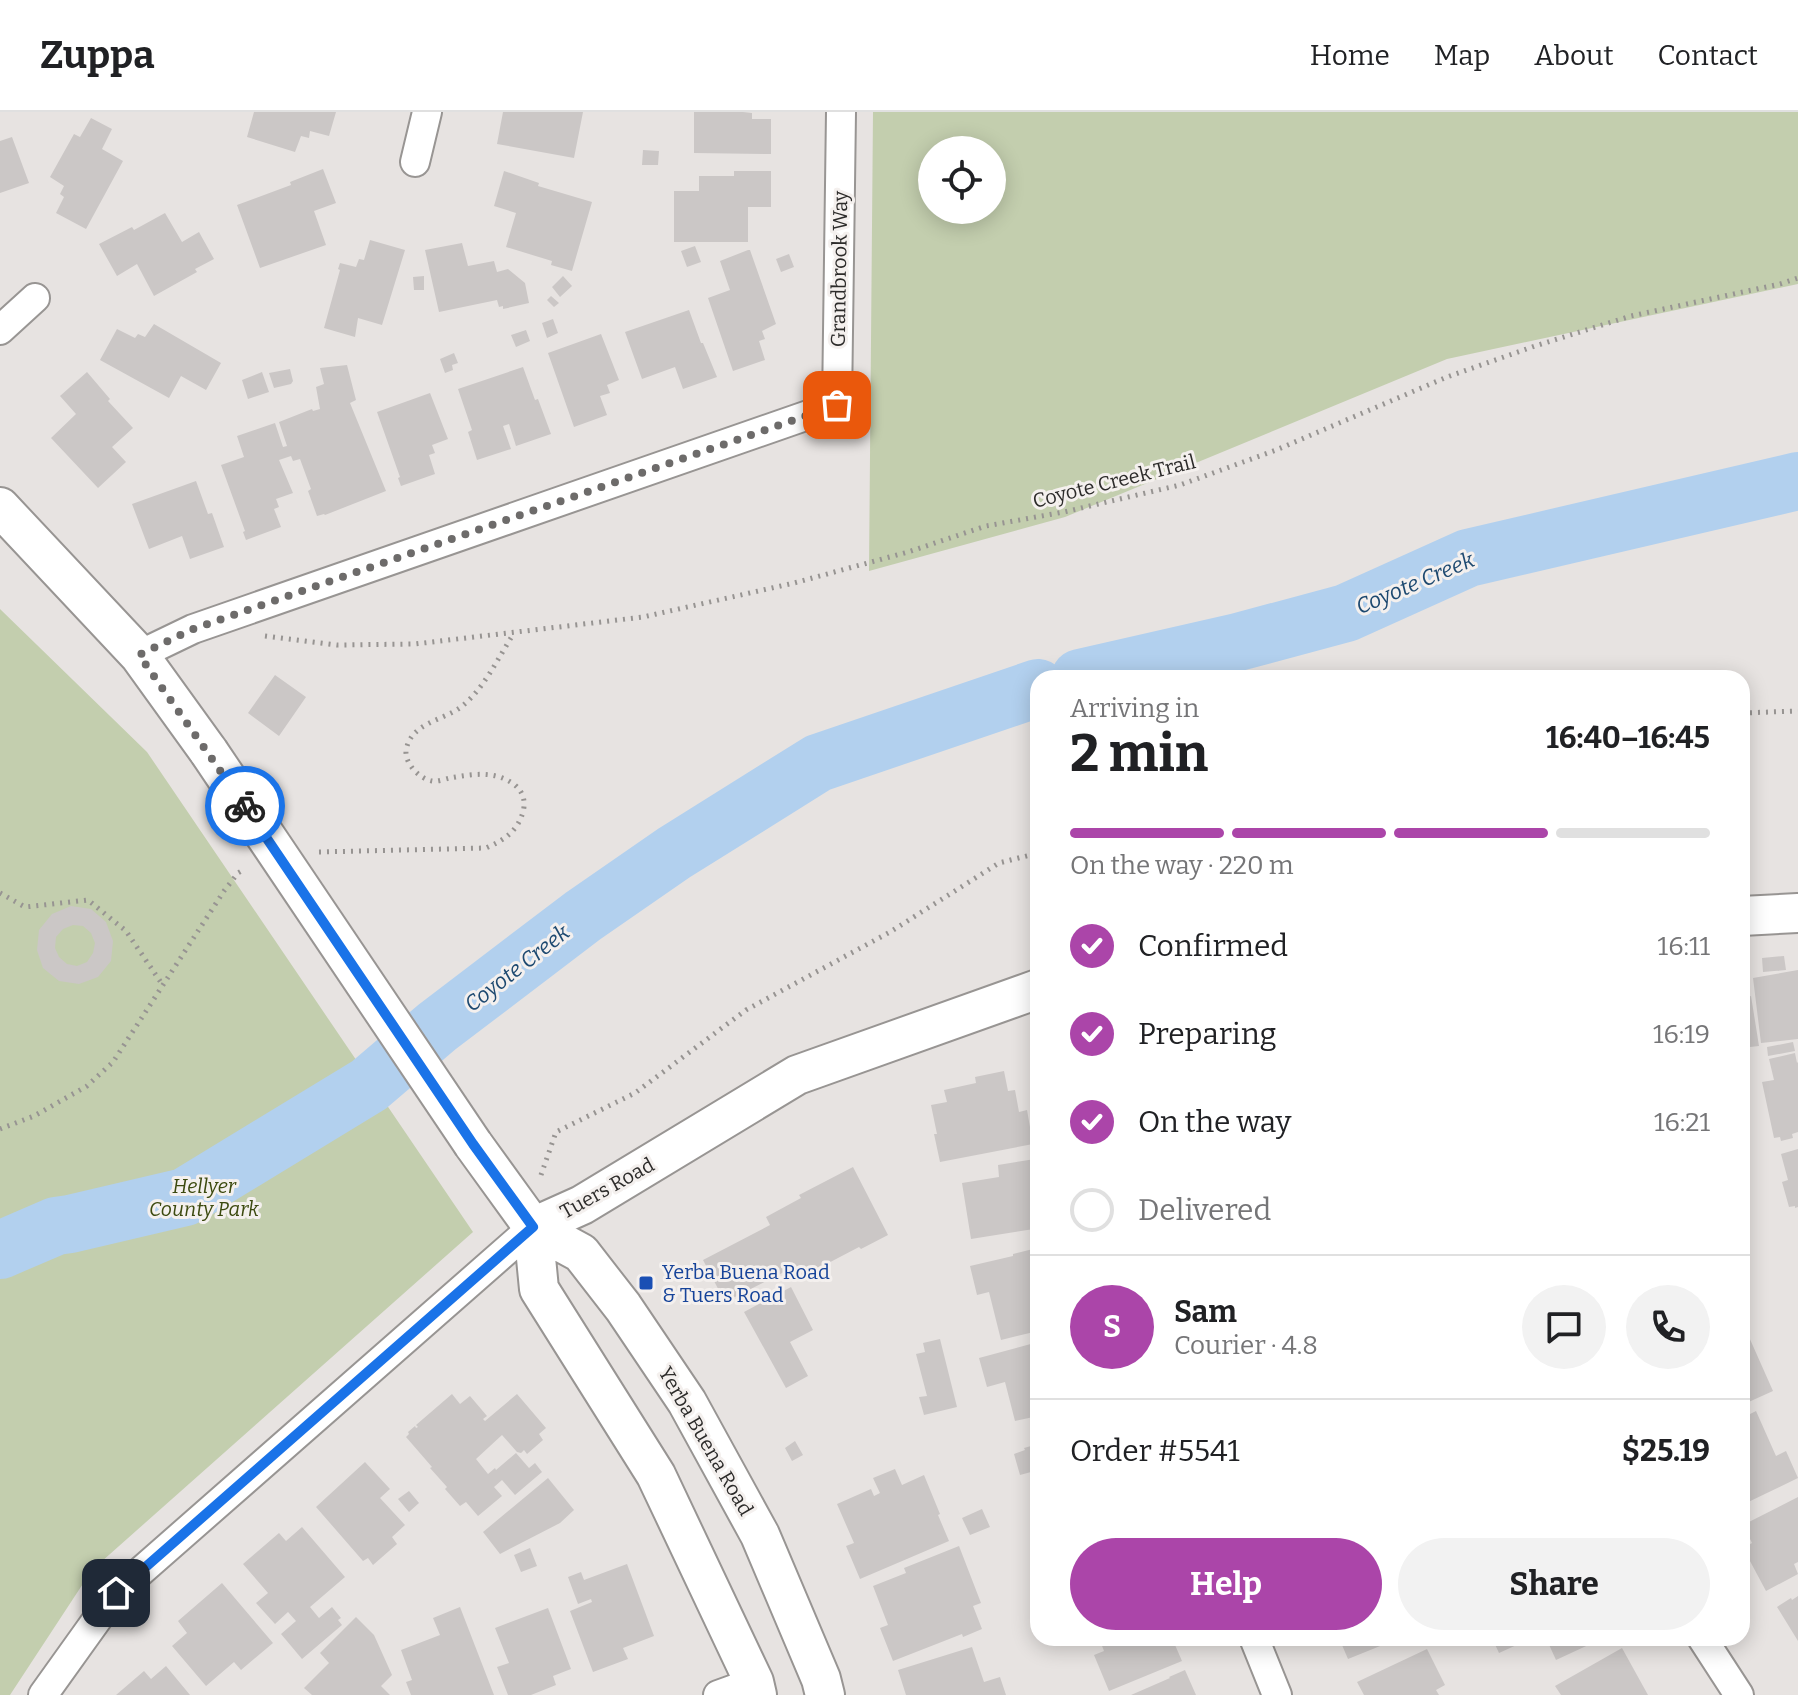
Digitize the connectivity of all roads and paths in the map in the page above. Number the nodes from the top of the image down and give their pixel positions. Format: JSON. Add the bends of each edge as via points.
{"nodes":[{"id":1,"x":427,"y":112,"type":"edge"},
{"id":2,"x":841,"y":112,"type":"edge"},
{"id":3,"x":415,"y":162,"type":"dead end"},
{"id":4,"x":1798,"y":278,"type":"edge"},
{"id":5,"x":35,"y":298,"type":"dead end"},
{"id":6,"x":0,"y":330,"type":"edge"},
{"id":7,"x":0,"y":507,"type":"edge"},
{"id":8,"x":252,"y":635,"type":"dead end"},
{"id":9,"x":139,"y":655,"type":"junction"},
{"id":10,"x":1798,"y":711,"type":"edge"},
{"id":11,"x":1750,"y":713,"type":"edge"},
{"id":12,"x":1030,"y":855,"type":"edge"},
{"id":13,"x":0,"y":893,"type":"edge"},
{"id":14,"x":1798,"y":913,"type":"edge"},
{"id":15,"x":1750,"y":916,"type":"edge"},
{"id":16,"x":162,"y":984,"type":"dead end"},
{"id":17,"x":1030,"y":992,"type":"edge"},
{"id":18,"x":541,"y":1175,"type":"dead end"},
{"id":19,"x":533,"y":1227,"type":"junction"},
{"id":20,"x":1257,"y":1646,"type":"edge"},
{"id":21,"x":1707,"y":1646,"type":"edge"},
{"id":22,"x":755,"y":1688,"type":"edge"},
{"id":23,"x":43,"y":1695,"type":"edge"},
{"id":24,"x":718,"y":1695,"type":"edge"},
{"id":25,"x":825,"y":1695,"type":"edge"},
{"id":26,"x":1277,"y":1695,"type":"edge"},
{"id":27,"x":1739,"y":1695,"type":"edge"}],
"edges":[{"from":1,"to":3,"type":"street"},
{"from":2,"to":9,"type":"street","name":"Grandbrook Way","via":[[837,405],[193,629]]},
{"from":4,"to":8,"type":"path","name":"Coyote Creek Trail","via":[[1631,316],[1535,346],[1180,485],[986,526],[794,583],[643,617],[415,644],[337,645]]},
{"from":5,"to":6,"type":"street"},
{"from":7,"to":9,"type":"main road","name":"Yerba Buena Road"},
{"from":9,"to":19,"type":"main road","name":"Yerba Buena Road","bridge":true},
{"from":10,"to":11,"type":"path"},
{"from":12,"to":18,"type":"path","via":[[999,863],[890,932],[746,1010],[635,1093],[556,1132]]},
{"from":13,"to":16,"type":"path","via":[[25,907],[88,900],[126,931]]},
{"from":14,"to":15,"type":"main road"},
{"from":17,"to":19,"type":"main road","name":"Tuers Road","via":[[797,1075],[582,1205]]},
{"from":19,"to":22,"type":"main road","via":[[539,1289],[656,1475]]},
{"from":19,"to":23,"type":"street","name":"Tuers Road","via":[[116,1593]]},
{"from":19,"to":25,"type":"main road","name":"Yerba Buena Road","via":[[581,1253],[687,1402],[760,1535]]},
{"from":20,"to":26,"type":"street"},
{"from":21,"to":27,"type":"street"},
{"from":22,"to":24,"type":"street"}]}
